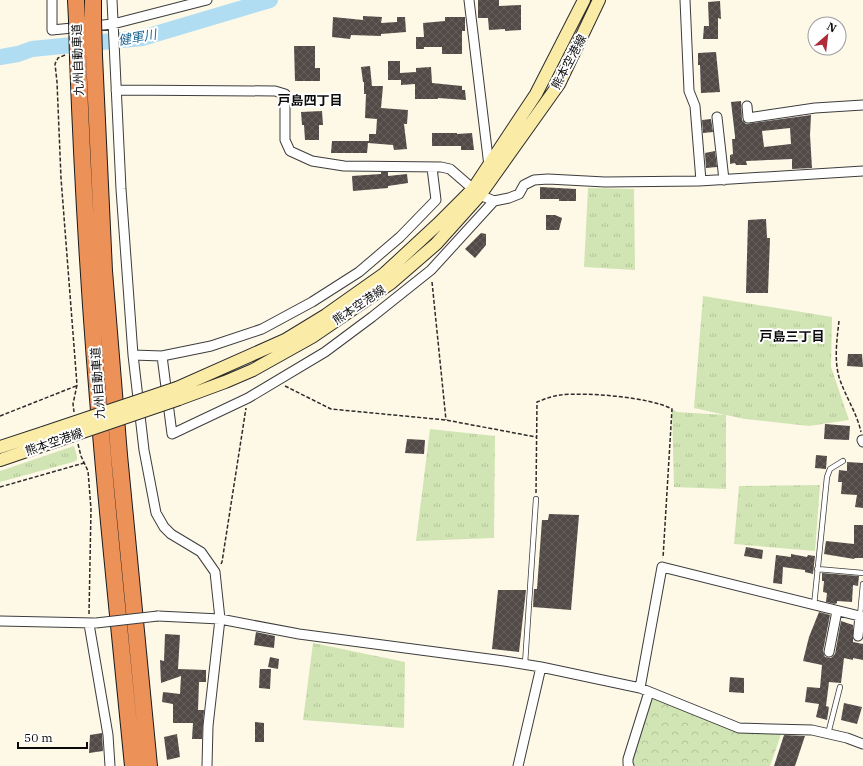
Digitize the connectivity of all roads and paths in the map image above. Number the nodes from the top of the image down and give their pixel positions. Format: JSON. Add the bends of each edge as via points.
{"nodes":[{"id":1,"x":52,"y":0,"type":"edge"},
{"id":2,"x":76,"y":0,"type":"edge"},
{"id":3,"x":93,"y":0,"type":"edge"},
{"id":4,"x":112,"y":0,"type":"edge"},
{"id":5,"x":207,"y":0,"type":"edge"},
{"id":6,"x":469,"y":0,"type":"edge"},
{"id":7,"x":584,"y":0,"type":"edge"},
{"id":8,"x":599,"y":0,"type":"edge"},
{"id":9,"x":685,"y":0,"type":"edge"},
{"id":10,"x":113,"y":24,"type":"junction"},
{"id":11,"x":79,"y":56,"type":"junction"},
{"id":12,"x":116,"y":90,"type":"junction"},
{"id":13,"x":863,"y":105,"type":"edge"},
{"id":14,"x":747,"y":106,"type":"dead end"},
{"id":15,"x":717,"y":117,"type":"dead end"},
{"id":16,"x":432,"y":168,"type":"junction"},
{"id":17,"x":491,"y":171,"type":"junction"},
{"id":18,"x":863,"y":171,"type":"edge"},
{"id":19,"x":724,"y":180,"type":"junction"},
{"id":20,"x":701,"y":181,"type":"junction"},
{"id":21,"x":476,"y":192,"type":"junction"},
{"id":22,"x":494,"y":201,"type":"junction"},
{"id":23,"x":431,"y":270,"type":"junction"},
{"id":24,"x":839,"y":321,"type":"dead end"},
{"id":25,"x":133,"y":355,"type":"junction"},
{"id":26,"x":162,"y":356,"type":"junction"},
{"id":27,"x":276,"y":381,"type":"junction"},
{"id":28,"x":77,"y":385,"type":"junction"},
{"id":29,"x":178,"y":393,"type":"junction"},
{"id":30,"x":248,"y":398,"type":"junction"},
{"id":31,"x":0,"y":416,"type":"edge"},
{"id":32,"x":75,"y":418,"type":"dead end"},
{"id":33,"x":446,"y":420,"type":"junction"},
{"id":34,"x":536,"y":437,"type":"junction"},
{"id":35,"x":77,"y":438,"type":"dead end"},
{"id":36,"x":863,"y":441,"type":"edge"},
{"id":37,"x":0,"y":447,"type":"edge"},
{"id":38,"x":0,"y":460,"type":"edge"},
{"id":39,"x":842,"y":461,"type":"dead end"},
{"id":40,"x":84,"y":463,"type":"junction"},
{"id":41,"x":0,"y":487,"type":"edge"},
{"id":42,"x":536,"y":499,"type":"joint"},
{"id":43,"x":662,"y":567,"type":"junction"},
{"id":44,"x":817,"y":569,"type":"junction"},
{"id":45,"x":215,"y":572,"type":"junction"},
{"id":46,"x":863,"y":573,"type":"edge"},
{"id":47,"x":863,"y":584,"type":"edge"},
{"id":48,"x":814,"y":606,"type":"junction"},
{"id":49,"x":837,"y":611,"type":"junction"},
{"id":50,"x":862,"y":616,"type":"edge"},
{"id":51,"x":220,"y":619,"type":"junction"},
{"id":52,"x":0,"y":621,"type":"edge"},
{"id":53,"x":92,"y":623,"type":"junction"},
{"id":54,"x":858,"y":636,"type":"dead end"},
{"id":55,"x":830,"y":652,"type":"dead end"},
{"id":56,"x":525,"y":664,"type":"junction"},
{"id":57,"x":541,"y":667,"type":"junction"},
{"id":58,"x":840,"y":687,"type":"dead end"},
{"id":59,"x":640,"y":688,"type":"junction"},
{"id":60,"x":649,"y":692,"type":"junction"},
{"id":61,"x":828,"y":734,"type":"junction"},
{"id":62,"x":863,"y":744,"type":"edge"},
{"id":63,"x":110,"y":766,"type":"edge"},
{"id":64,"x":133,"y":766,"type":"edge"},
{"id":65,"x":149,"y":766,"type":"edge"},
{"id":66,"x":207,"y":766,"type":"edge"},
{"id":67,"x":518,"y":766,"type":"edge"},
{"id":68,"x":629,"y":766,"type":"edge"}],
"edges":[{"from":1,"to":10,"type":"street","via":[[52,30]]},
{"from":2,"to":11,"type":"highway","name":"九州自動車道","bridge":true},
{"from":3,"to":11,"type":"highway","name":"九州自動車道","bridge":true,"via":[[93,19]]},
{"from":4,"to":10,"type":"street"},
{"from":5,"to":10,"type":"street"},
{"from":6,"to":17,"type":"street"},
{"from":7,"to":17,"type":"main road","name":"熊本空港線","via":[[536,94]]},
{"from":8,"to":17,"type":"main road","name":"熊本空港線","via":[[559,84]]},
{"from":9,"to":20,"type":"street","via":[[689,92],[695,106]]},
{"from":10,"to":12,"type":"street"},
{"from":11,"to":28,"type":"path","via":[[58,58],[55,64]]},
{"from":11,"to":64,"type":"highway","name":"九州自動車道","via":[[82,163],[103,456]]},
{"from":11,"to":65,"type":"highway","name":"九州自動車道","via":[[104,270]]},
{"from":12,"to":16,"type":"street","via":[[275,91],[285,94],[285,140],[290,152],[312,160],[344,166]]},
{"from":12,"to":25,"type":"street"},
{"from":13,"to":14,"type":"street","via":[[815,108],[748,118]]},
{"from":15,"to":19,"type":"street"},
{"from":16,"to":21,"type":"street","via":[[450,169]]},
{"from":16,"to":26,"type":"street","via":[[436,200],[400,237],[358,272],[312,302],[262,329],[210,346]]},
{"from":17,"to":21,"type":"main road","name":"熊本空港線"},
{"from":18,"to":19,"type":"street"},
{"from":19,"to":20,"type":"street"},
{"from":20,"to":22,"type":"street","via":[[534,180],[524,185],[519,194]]},
{"from":21,"to":22,"type":"street"},
{"from":21,"to":29,"type":"main road","name":"熊本空港線","via":[[436,244],[417,262],[312,337],[226,382]]},
{"from":22,"to":23,"type":"street"},
{"from":23,"to":27,"type":"street","via":[[325,352]]},
{"from":23,"to":33,"type":"path"},
{"from":24,"to":36,"type":"path","via":[[836,347],[839,376],[859,420]]},
{"from":25,"to":26,"type":"street"},
{"from":25,"to":45,"type":"street","via":[[144,450],[156,513],[171,534],[201,552]]},
{"from":26,"to":30,"type":"street","via":[[172,434]]},
{"from":27,"to":30,"type":"street"},
{"from":27,"to":33,"type":"path","via":[[331,409]]},
{"from":28,"to":31,"type":"path"},
{"from":28,"to":32,"type":"path","via":[[73,404]]},
{"from":29,"to":37,"type":"main road","name":"熊本空港線","bridge":true},
{"from":29,"to":38,"type":"main road","name":"熊本空港線","bridge":true,"via":[[44,446]]},
{"from":30,"to":45,"type":"path","via":[[222,562]]},
{"from":33,"to":34,"type":"path"},
{"from":34,"to":42,"type":"path"},
{"from":34,"to":43,"type":"path","via":[[537,402],[548,397],[580,394],[613,397],[647,401],[672,409]]},
{"from":35,"to":40,"type":"path"},
{"from":39,"to":44,"type":"lane","via":[[830,469],[827,477]]},
{"from":40,"to":41,"type":"path"},
{"from":40,"to":53,"type":"path","via":[[88,471],[91,509]]},
{"from":42,"to":56,"type":"lane"},
{"from":43,"to":48,"type":"street"},
{"from":43,"to":59,"type":"street"},
{"from":44,"to":46,"type":"lane"},
{"from":44,"to":48,"type":"lane"},
{"from":45,"to":51,"type":"street"},
{"from":47,"to":50,"type":"lane"},
{"from":48,"to":49,"type":"street"},
{"from":49,"to":50,"type":"street"},
{"from":49,"to":55,"type":"street"},
{"from":50,"to":54,"type":"street"},
{"from":51,"to":53,"type":"street","bridge":true,"via":[[158,616]]},
{"from":51,"to":56,"type":"street","via":[[299,634]]},
{"from":51,"to":66,"type":"street","via":[[208,726]]},
{"from":52,"to":53,"type":"street"},
{"from":53,"to":63,"type":"street"},
{"from":56,"to":57,"type":"street"},
{"from":57,"to":59,"type":"street"},
{"from":57,"to":67,"type":"street"},
{"from":58,"to":61,"type":"lane"},
{"from":59,"to":60,"type":"street"},
{"from":60,"to":61,"type":"street","via":[[739,728],[812,730]]},
{"from":60,"to":68,"type":"street","via":[[628,759]]},
{"from":61,"to":62,"type":"street"}]}
